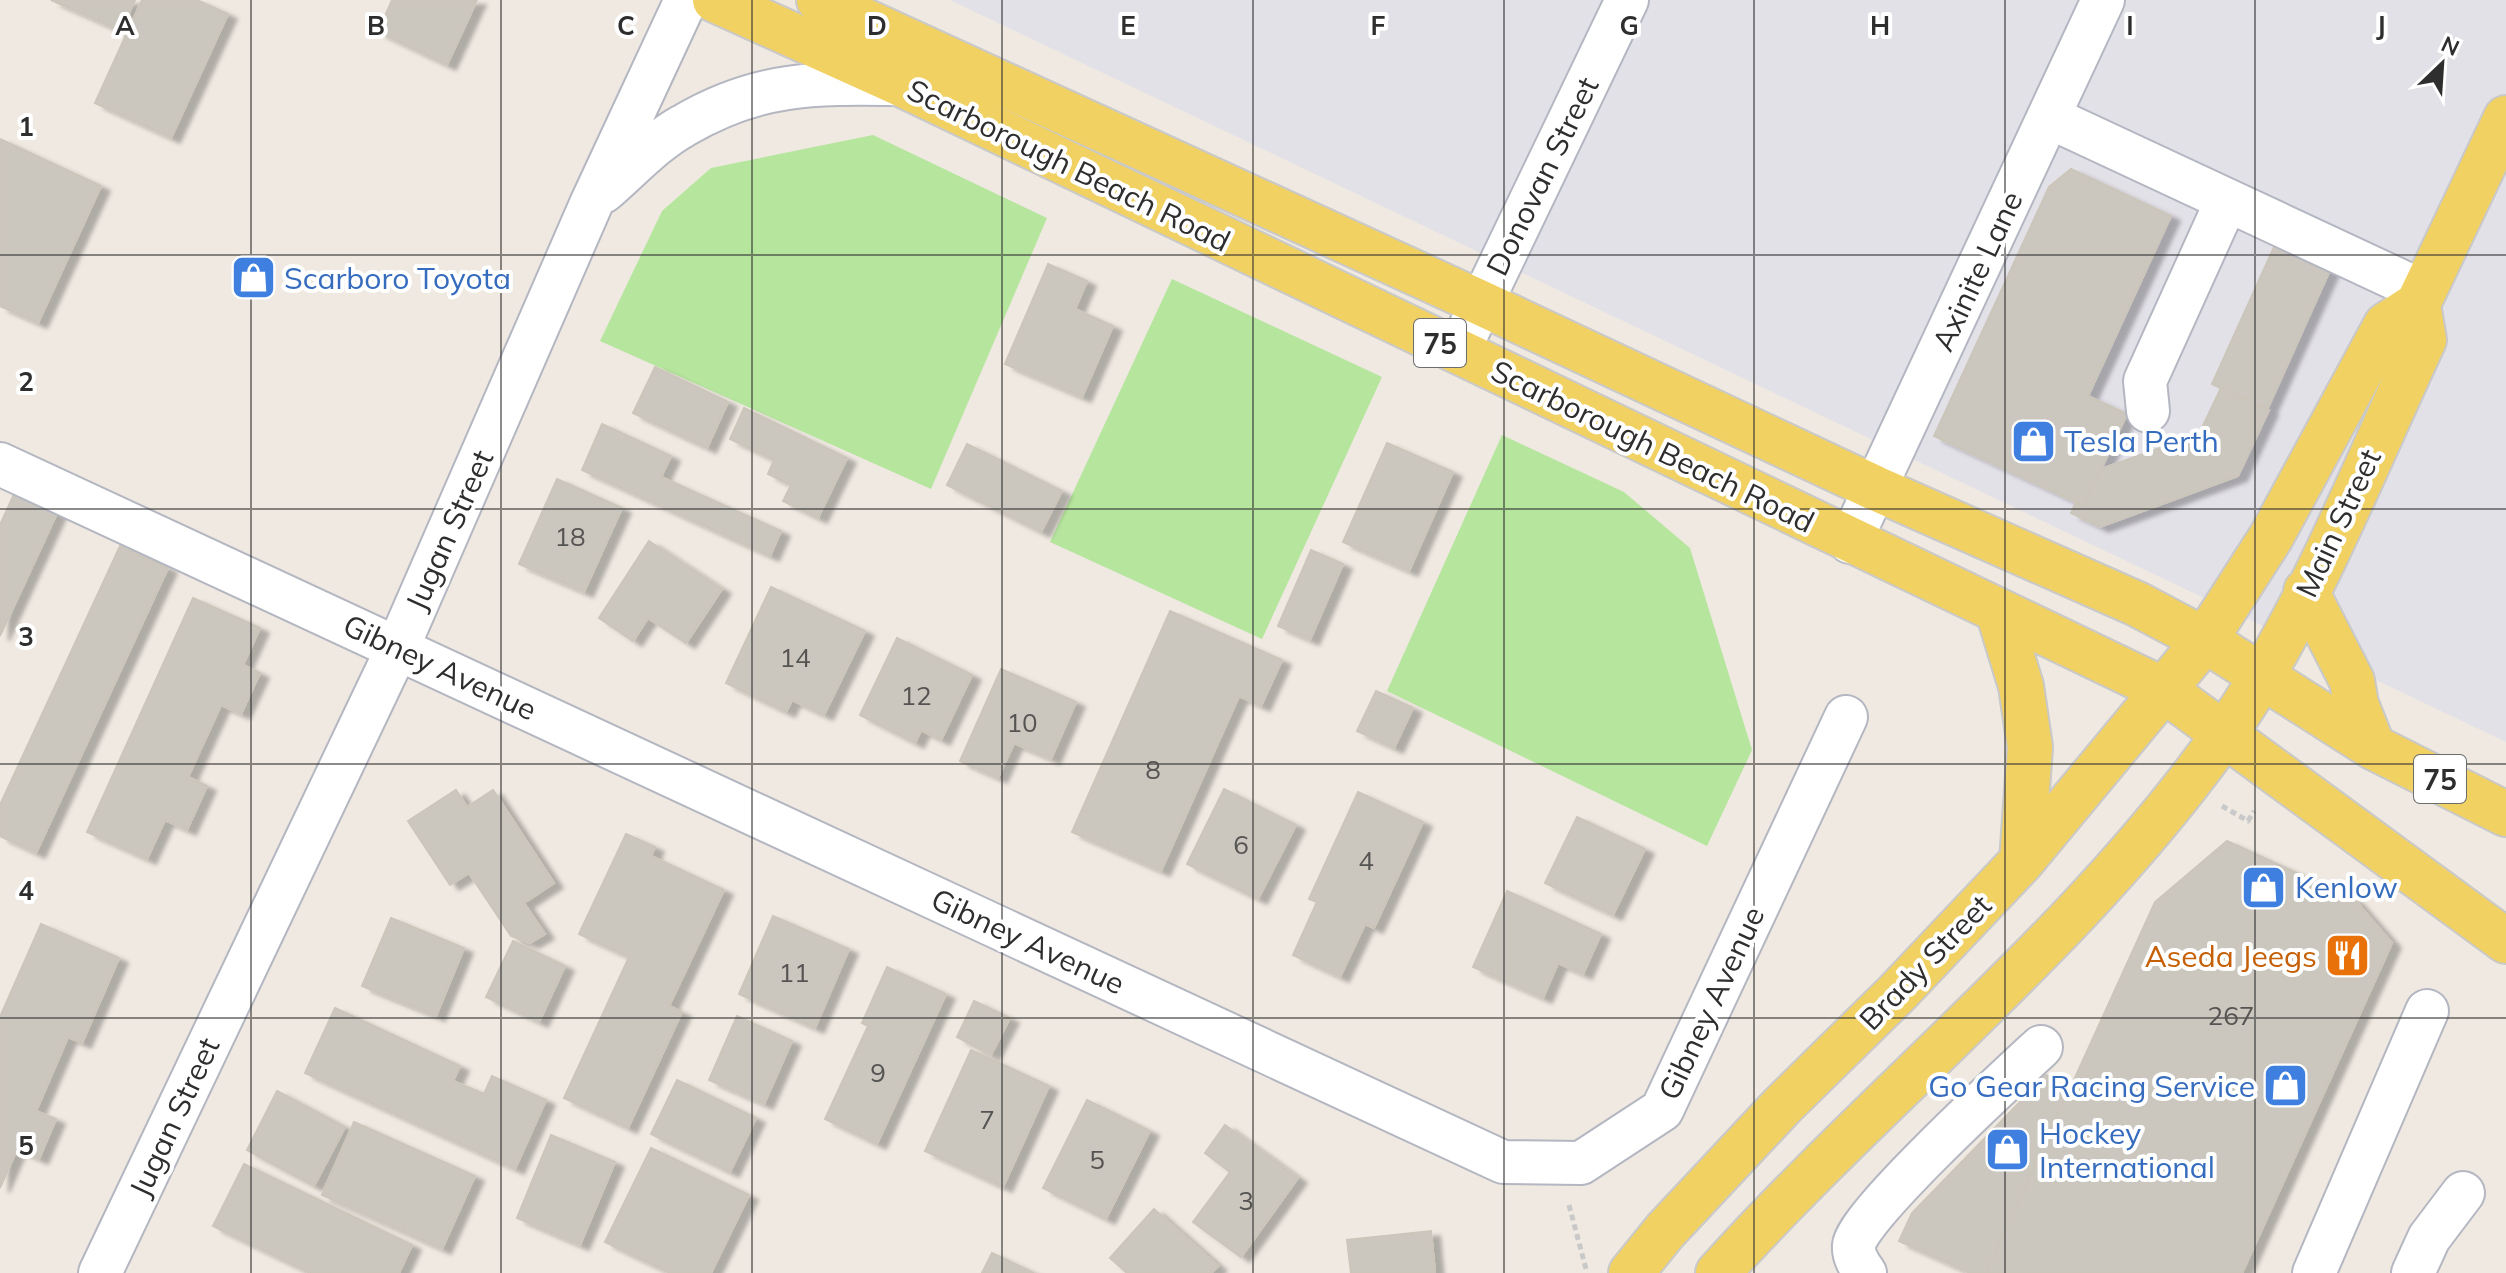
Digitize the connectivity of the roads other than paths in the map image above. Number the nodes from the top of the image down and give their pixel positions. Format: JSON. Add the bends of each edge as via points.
{"nodes":[{"id":1,"x":686,"y":0,"type":"edge"},
{"id":2,"x":715,"y":0,"type":"edge"},
{"id":3,"x":819,"y":0,"type":"edge"},
{"id":4,"x":1627,"y":0,"type":"edge"},
{"id":5,"x":2103,"y":0,"type":"edge"},
{"id":6,"x":901,"y":84,"type":"junction"},
{"id":7,"x":2049,"y":117,"type":"junction"},
{"id":8,"x":2506,"y":118,"type":"edge"},
{"id":9,"x":2227,"y":200,"type":"junction"},
{"id":10,"x":592,"y":202,"type":"junction"},
{"id":11,"x":2421,"y":298,"type":"junction"},
{"id":12,"x":1481,"y":303,"type":"junction"},
{"id":13,"x":1458,"y":352,"type":"junction"},
{"id":14,"x":2148,"y":411,"type":"dead end"},
{"id":15,"x":0,"y":464,"type":"edge"},
{"id":16,"x":1875,"y":488,"type":"junction"},
{"id":17,"x":1850,"y":542,"type":"junction"},
{"id":18,"x":2306,"y":591,"type":"junction"},
{"id":19,"x":1998,"y":611,"type":"junction"},
{"id":20,"x":2205,"y":640,"type":"junction"},
{"id":21,"x":398,"y":647,"type":"junction"},
{"id":22,"x":2264,"y":675,"type":"junction"},
{"id":23,"x":2164,"y":690,"type":"junction"},
{"id":24,"x":1846,"y":717,"type":"dead end"},
{"id":25,"x":2226,"y":733,"type":"junction"},
{"id":26,"x":2373,"y":747,"type":"junction"},
{"id":27,"x":2506,"y":814,"type":"edge"},
{"id":28,"x":2022,"y":861,"type":"junction"},
{"id":29,"x":2506,"y":941,"type":"edge"},
{"id":30,"x":2427,"y":1011,"type":"dead end"},
{"id":31,"x":2041,"y":1047,"type":"dead end"},
{"id":32,"x":2463,"y":1193,"type":"dead end"},
{"id":33,"x":100,"y":1273,"type":"edge"},
{"id":34,"x":1631,"y":1273,"type":"edge"},
{"id":35,"x":1718,"y":1273,"type":"edge"},
{"id":36,"x":1865,"y":1273,"type":"edge"},
{"id":37,"x":2314,"y":1273,"type":"edge"},
{"id":38,"x":2413,"y":1273,"type":"edge"}],
"edges":[{"from":1,"to":10,"type":"street","name":"Jugan Street"},
{"from":2,"to":6,"type":"main road","name":"Scarborough Beach Road","number":"75"},
{"from":3,"to":12,"type":"main road","name":"Scarborough Beach Road","number":"75"},
{"from":4,"to":12,"type":"street","name":"Donovan Street"},
{"from":5,"to":7,"type":"street","name":"Axinite Lane"},
{"from":6,"to":10,"type":"street","via":[[787,86],[733,100],[681,127]]},
{"from":6,"to":13,"type":"main road","name":"Scarborough Beach Road","number":"75"},
{"from":7,"to":9,"type":"street"},
{"from":7,"to":16,"type":"street","name":"Axinite Lane"},
{"from":8,"to":11,"type":"main road"},
{"from":9,"to":11,"type":"street"},
{"from":9,"to":14,"type":"street","via":[[2145,381]]},
{"from":10,"to":21,"type":"street","name":"Jugan Street"},
{"from":11,"to":18,"type":"main road","name":"Main Street","via":[[2424,340]]},
{"from":11,"to":20,"type":"main road","name":"Main Street","via":[[2386,325],[2271,537]]},
{"from":12,"to":13,"type":"street","name":"Donovan Street"},
{"from":12,"to":16,"type":"main road","name":"Scarborough Beach Road","number":"75"},
{"from":13,"to":17,"type":"main road","name":"Scarborough Beach Road","number":"75"},
{"from":15,"to":21,"type":"street","name":"Gibney Avenue"},
{"from":16,"to":17,"type":"street","name":"Axinite Lane"},
{"from":16,"to":20,"type":"main road","name":"Scarborough Beach Road","number":"75","via":[[2115,594]]},
{"from":17,"to":19,"type":"main road","name":"Scarborough Beach Road","number":"75"},
{"from":18,"to":22,"type":"main road","name":"Main Street"},
{"from":18,"to":26,"type":"main road","via":[[2352,681]]},
{"from":19,"to":23,"type":"main road","name":"Scarborough Beach Road","number":"75"},
{"from":19,"to":28,"type":"main road","via":[[2021,686],[2030,747]]},
{"from":20,"to":22,"type":"main road","name":"Scarborough Beach Road","number":"75"},
{"from":20,"to":23,"type":"main road","name":"Brady Street"},
{"from":21,"to":24,"type":"street","name":"Gibney Avenue","via":[[1503,1162],[1581,1163],[1662,1110]]},
{"from":21,"to":33,"type":"street","name":"Jugan Street"},
{"from":22,"to":25,"type":"main road","name":"Main Street"},
{"from":22,"to":26,"type":"main road","name":"Scarborough Beach Road","number":"75"},
{"from":23,"to":25,"type":"main road","name":"Scarborough Beach Road","number":"75"},
{"from":23,"to":28,"type":"main road","name":"Brady Street"},
{"from":25,"to":29,"type":"main road","name":"Scarborough Beach Road","number":"75"},
{"from":25,"to":35,"type":"main road","via":[[2100,887]]},
{"from":26,"to":27,"type":"main road","name":"Scarborough Beach Road","number":"75"},
{"from":28,"to":34,"type":"main road","name":"Brady Street","via":[[1782,1106]]},
{"from":30,"to":37,"type":"street"},
{"from":31,"to":36,"type":"street","via":[[1864,1225],[1854,1244]]},
{"from":32,"to":38,"type":"street","via":[[2429,1238]]}]}
